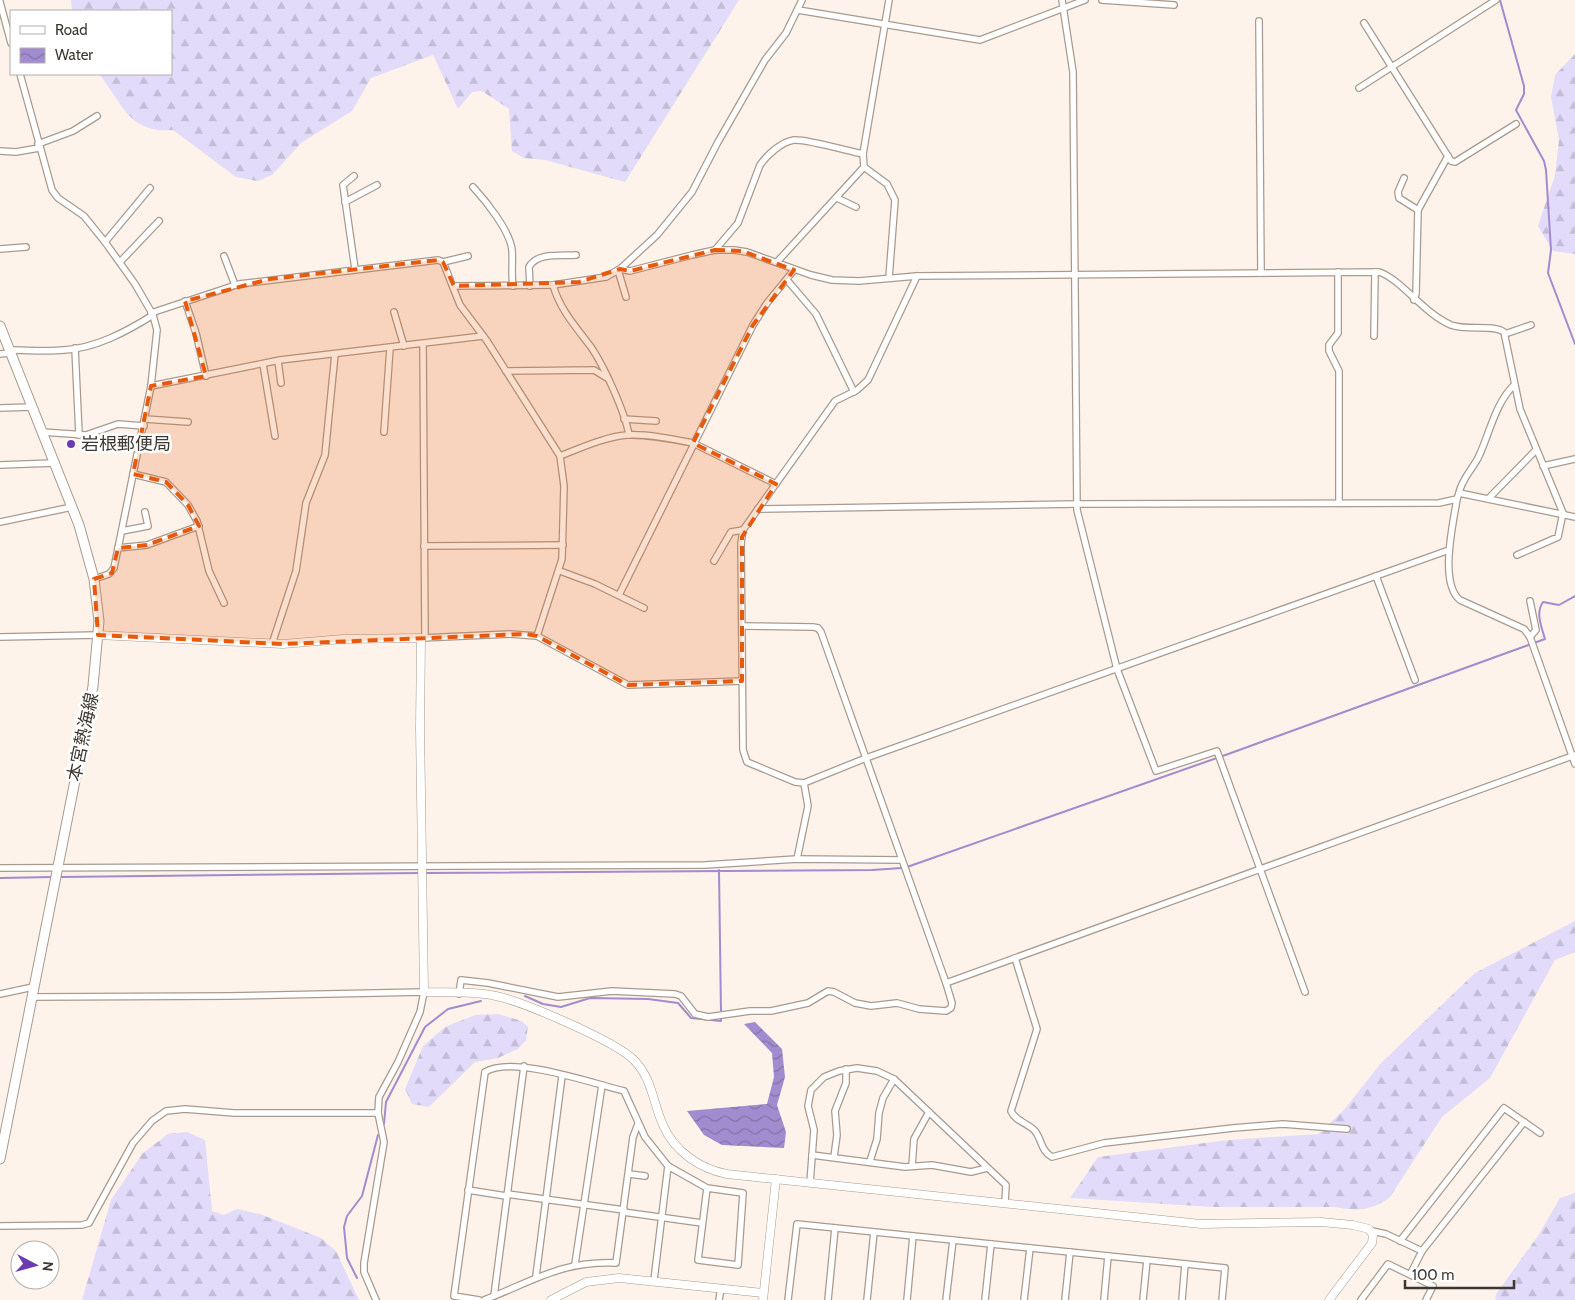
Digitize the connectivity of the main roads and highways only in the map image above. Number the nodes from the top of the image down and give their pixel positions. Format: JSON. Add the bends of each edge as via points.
{"nodes":[{"id":1,"x":0,"y":326,"type":"edge"},
{"id":2,"x":0,"y":1159,"type":"edge"}],
"edges":[{"from":1,"to":2,"type":"main road","name":"本宮熱海線","via":[[72,507],[98,601],[93,686]]}]}
